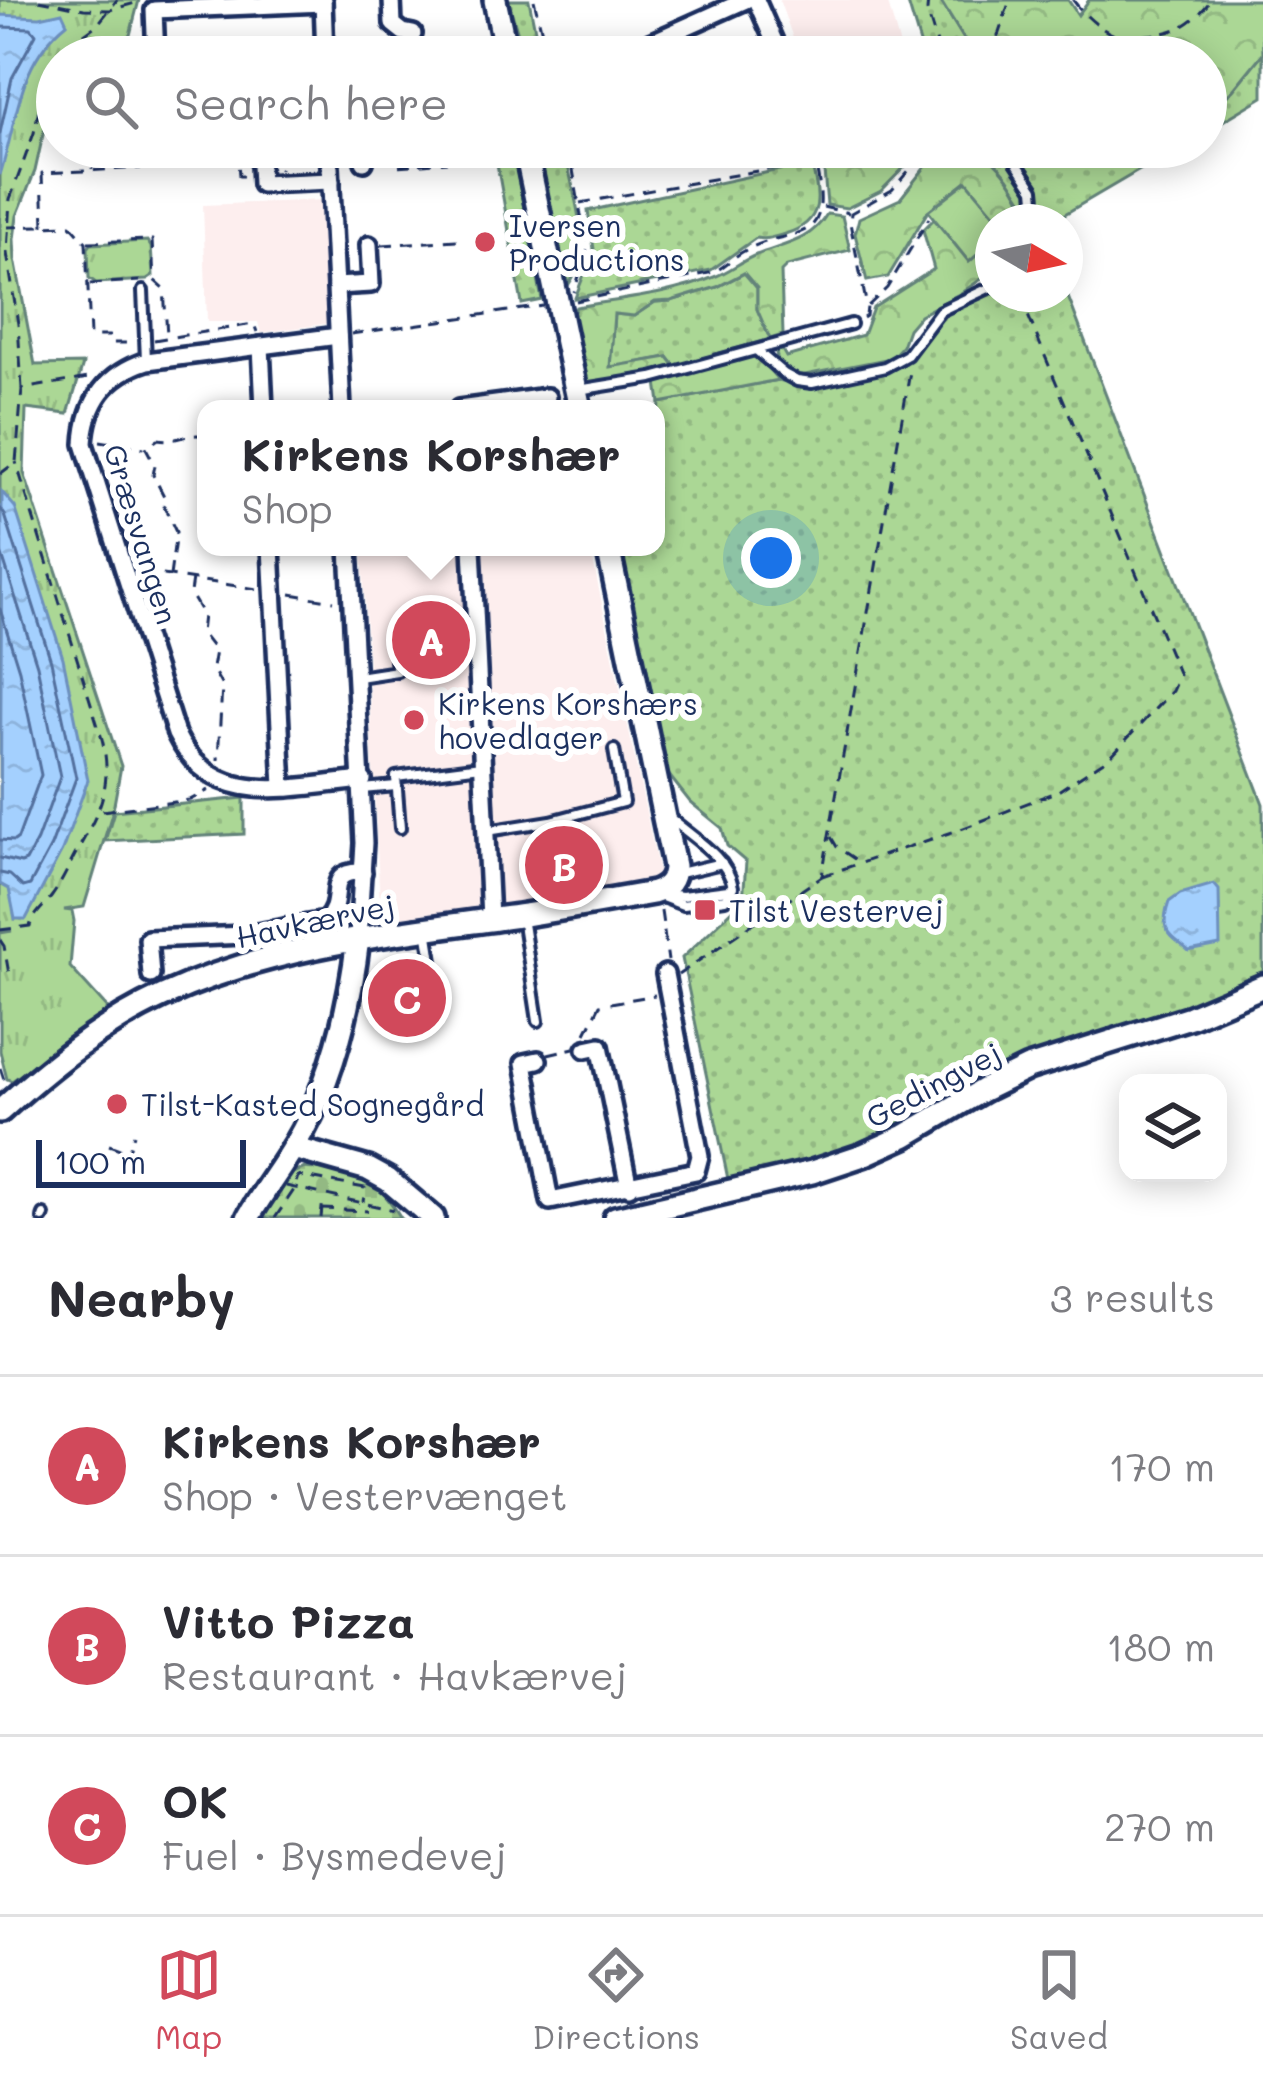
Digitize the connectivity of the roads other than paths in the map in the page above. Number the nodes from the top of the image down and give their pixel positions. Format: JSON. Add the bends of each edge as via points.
{"nodes":[{"id":1,"x":392,"y":0,"type":"edge"},
{"id":2,"x":495,"y":0,"type":"edge"},
{"id":3,"x":695,"y":0,"type":"edge"},
{"id":4,"x":746,"y":0,"type":"edge"},
{"id":5,"x":756,"y":0,"type":"edge"},
{"id":6,"x":323,"y":1,"type":"edge"},
{"id":7,"x":249,"y":3,"type":"edge"},
{"id":8,"x":703,"y":20,"type":"junction"},
{"id":9,"x":413,"y":34,"type":"dead end"},
{"id":10,"x":155,"y":36,"type":"edge"},
{"id":11,"x":324,"y":36,"type":"edge"},
{"id":12,"x":503,"y":36,"type":"edge"},
{"id":13,"x":668,"y":36,"type":"edge"},
{"id":14,"x":772,"y":36,"type":"edge"},
{"id":15,"x":260,"y":168,"type":"edge"},
{"id":16,"x":330,"y":168,"type":"edge"},
{"id":17,"x":529,"y":168,"type":"edge"},
{"id":18,"x":1020,"y":168,"type":"edge"},
{"id":19,"x":331,"y":181,"type":"junction"},
{"id":20,"x":1035,"y":204,"type":"edge"},
{"id":21,"x":368,"y":245,"type":"road end"},
{"id":22,"x":335,"y":286,"type":"junction"},
{"id":23,"x":142,"y":291,"type":"dead end"},
{"id":24,"x":975,"y":294,"type":"edge"},
{"id":25,"x":851,"y":324,"type":"road end"},
{"id":26,"x":338,"y":336,"type":"junction"},
{"id":27,"x":261,"y":346,"type":"junction"},
{"id":28,"x":755,"y":350,"type":"junction"},
{"id":29,"x":146,"y":362,"type":"junction"},
{"id":30,"x":547,"y":397,"type":"dead end"},
{"id":31,"x":264,"y":400,"type":"edge"},
{"id":32,"x":342,"y":400,"type":"edge"},
{"id":33,"x":526,"y":400,"type":"edge"},
{"id":34,"x":578,"y":400,"type":"edge"},
{"id":35,"x":271,"y":556,"type":"edge"},
{"id":36,"x":350,"y":556,"type":"edge"},
{"id":37,"x":472,"y":556,"type":"edge"},
{"id":38,"x":610,"y":556,"type":"edge"},
{"id":39,"x":395,"y":661,"type":"dead end"},
{"id":40,"x":357,"y":677,"type":"junction"},
{"id":41,"x":614,"y":750,"type":"dead end"},
{"id":42,"x":481,"y":766,"type":"junction"},
{"id":43,"x":363,"y":784,"type":"junction"},
{"id":44,"x":396,"y":786,"type":"junction"},
{"id":45,"x":283,"y":787,"type":"junction"},
{"id":46,"x":663,"y":812,"type":"junction"},
{"id":47,"x":400,"y":828,"type":"dead end"},
{"id":48,"x":485,"y":831,"type":"junction"},
{"id":49,"x":722,"y":863,"type":"junction"},
{"id":50,"x":363,"y":872,"type":"junction"},
{"id":51,"x":674,"y":875,"type":"junction"},
{"id":52,"x":653,"y":893,"type":"junction"},
{"id":53,"x":522,"y":915,"type":"junction"},
{"id":54,"x":490,"y":919,"type":"junction"},
{"id":55,"x":427,"y":928,"type":"junction"},
{"id":56,"x":358,"y":938,"type":"junction"},
{"id":57,"x":433,"y":970,"type":"junction"},
{"id":58,"x":151,"y":975,"type":"dead end"},
{"id":59,"x":666,"y":983,"type":"road end"},
{"id":60,"x":1263,"y":986,"type":"edge"},
{"id":61,"x":538,"y":1022,"type":"dead end"},
{"id":62,"x":583,"y":1048,"type":"road end"},
{"id":63,"x":538,"y":1060,"type":"road end"},
{"id":64,"x":0,"y":1111,"type":"edge"},
{"id":65,"x":293,"y":1148,"type":"junction"},
{"id":66,"x":625,"y":1188,"type":"junction"},
{"id":67,"x":621,"y":1217,"type":"edge"},
{"id":68,"x":248,"y":1218,"type":"edge"},
{"id":69,"x":433,"y":1218,"type":"edge"}],
"edges":[{"from":1,"to":9,"type":"street","via":[[393,24]]},
{"from":2,"to":12,"type":"street"},
{"from":3,"to":8,"type":"street"},
{"from":4,"to":8,"type":"street"},
{"from":5,"to":14,"type":"street"},
{"from":6,"to":7,"type":"street"},
{"from":6,"to":11,"type":"street"},
{"from":7,"to":10,"type":"street","via":[[154,10]]},
{"from":8,"to":13,"type":"street"},
{"from":15,"to":19,"type":"street","via":[[261,184]]},
{"from":16,"to":19,"type":"street"},
{"from":17,"to":34,"type":"street"},
{"from":18,"to":20,"type":"lane"},
{"from":19,"to":22,"type":"street"},
{"from":21,"to":22,"type":"street","via":[[370,284]]},
{"from":22,"to":26,"type":"street"},
{"from":23,"to":29,"type":"lane"},
{"from":24,"to":28,"type":"lane","via":[[940,311],[907,355],[885,368],[796,381]]},
{"from":25,"to":28,"type":"lane"},
{"from":26,"to":27,"type":"street","name":"Græsvangen"},
{"from":26,"to":32,"type":"street"},
{"from":27,"to":29,"type":"street","name":"Græsvangen"},
{"from":27,"to":31,"type":"street"},
{"from":28,"to":34,"type":"lane"},
{"from":29,"to":45,"type":"street","name":"Græsvangen","via":[[102,387],[84,439],[176,734],[194,763],[217,779],[239,788]]},
{"from":30,"to":33,"type":"street"},
{"from":35,"to":45,"type":"street"},
{"from":36,"to":40,"type":"street"},
{"from":37,"to":42,"type":"street"},
{"from":38,"to":46,"type":"street"},
{"from":39,"to":40,"type":"lane","via":[[397,671]]},
{"from":40,"to":43,"type":"street"},
{"from":41,"to":48,"type":"lane","via":[[623,802]]},
{"from":42,"to":44,"type":"lane","via":[[395,777]]},
{"from":42,"to":48,"type":"street"},
{"from":43,"to":44,"type":"lane"},
{"from":43,"to":45,"type":"street"},
{"from":43,"to":50,"type":"street"},
{"from":44,"to":47,"type":"lane"},
{"from":46,"to":49,"type":"lane"},
{"from":46,"to":51,"type":"street"},
{"from":48,"to":54,"type":"street"},
{"from":49,"to":51,"type":"lane"},
{"from":49,"to":52,"type":"lane","via":[[733,880],[720,900],[683,905]]},
{"from":50,"to":56,"type":"street"},
{"from":50,"to":58,"type":"street","name":"Havkærvej","via":[[340,876],[337,906],[325,921],[148,939]]},
{"from":51,"to":52,"type":"street"},
{"from":52,"to":53,"type":"street","name":"Havkærvej"},
{"from":53,"to":54,"type":"street","name":"Havkærvej"},
{"from":53,"to":61,"type":"lane"},
{"from":54,"to":55,"type":"street","name":"Havkærvej"},
{"from":55,"to":56,"type":"street","name":"Havkærvej"},
{"from":55,"to":57,"type":"lane"},
{"from":56,"to":64,"type":"street","name":"Havkærvej","via":[[260,959],[160,997],[58,1061]]},
{"from":56,"to":65,"type":"street","via":[[330,1061]]},
{"from":57,"to":57,"type":"lane","via":[[439,1005],[377,1006],[384,978]]},
{"from":59,"to":66,"type":"street","via":[[700,1167]]},
{"from":60,"to":67,"type":"street","name":"Gedingvej","via":[[1028,1068],[863,1155]]},
{"from":62,"to":66,"type":"street","name":"Gedingvej","via":[[600,1046]]},
{"from":63,"to":66,"type":"street","via":[[524,1063],[550,1201]]},
{"from":65,"to":68,"type":"street"},
{"from":65,"to":69,"type":"street","via":[[368,1169]]},
{"from":66,"to":67,"type":"street","name":"Gedingvej"}]}
